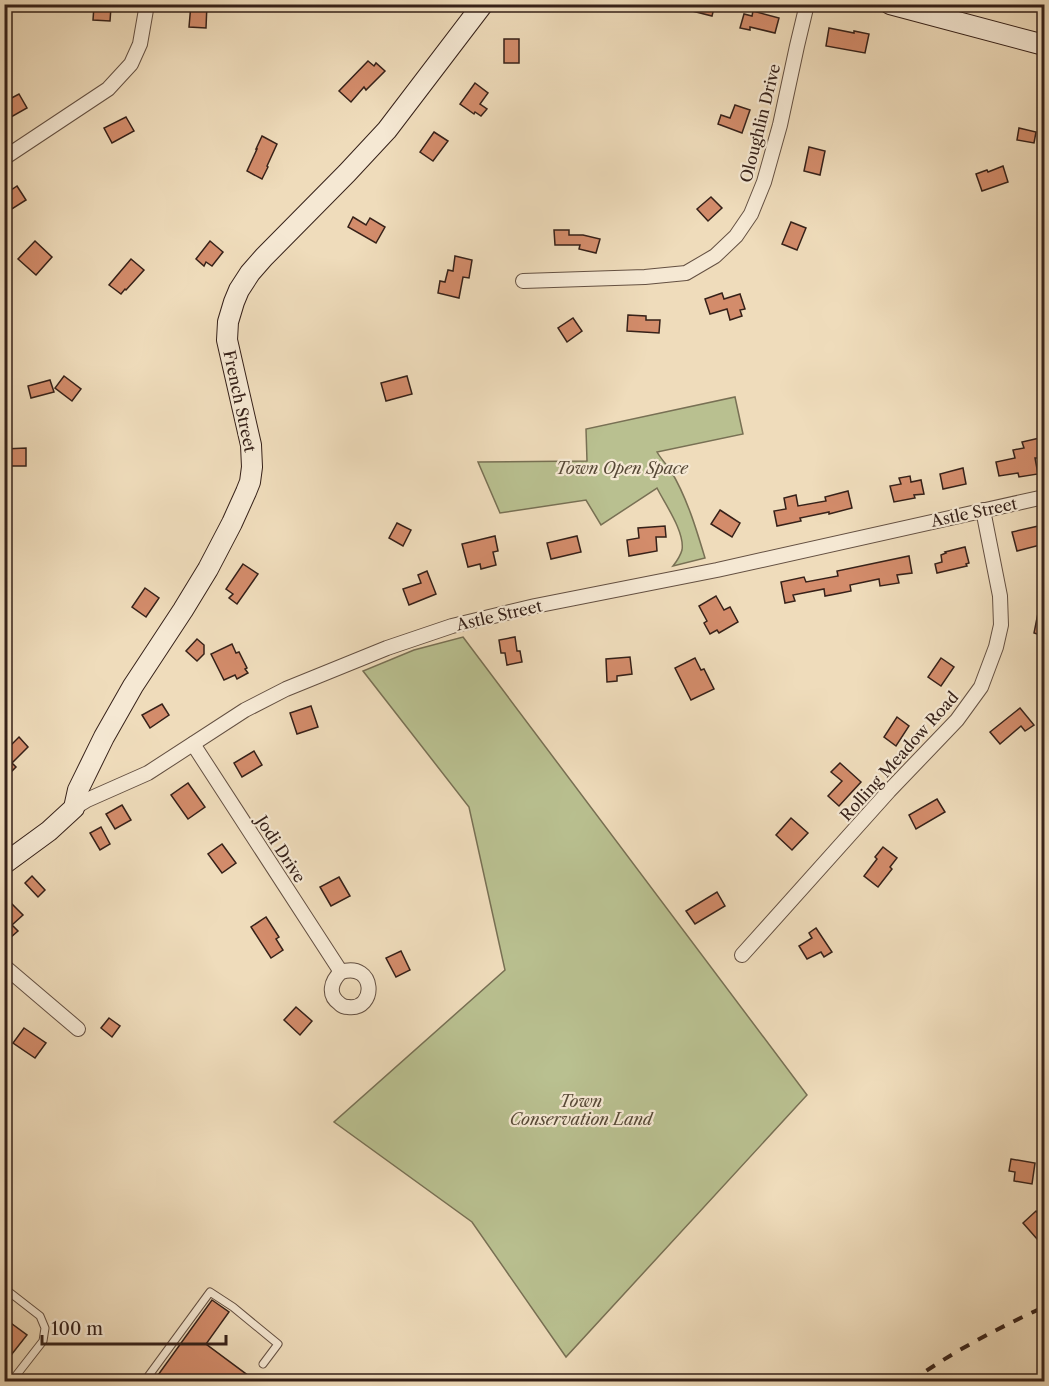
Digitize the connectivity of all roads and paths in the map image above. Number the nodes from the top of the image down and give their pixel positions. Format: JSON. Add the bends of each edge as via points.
{"nodes":[{"id":1,"x":147,"y":4,"type":"edge"},
{"id":2,"x":483,"y":4,"type":"edge"},
{"id":3,"x":807,"y":4,"type":"edge"},
{"id":4,"x":890,"y":4,"type":"edge"},
{"id":5,"x":1044,"y":45,"type":"edge"},
{"id":6,"x":4,"y":158,"type":"edge"},
{"id":7,"x":523,"y":281,"type":"dead end"},
{"id":8,"x":1044,"y":497,"type":"edge"},
{"id":9,"x":983,"y":510,"type":"junction"},
{"id":10,"x":193,"y":744,"type":"junction"},
{"id":11,"x":74,"y":808,"type":"junction"},
{"id":12,"x":4,"y":864,"type":"edge"},
{"id":13,"x":742,"y":955,"type":"dead end"},
{"id":14,"x":4,"y":966,"type":"edge"},
{"id":15,"x":341,"y":972,"type":"dead end"},
{"id":16,"x":78,"y":1029,"type":"dead end"},
{"id":17,"x":4,"y":1288,"type":"edge"},
{"id":18,"x":263,"y":1364,"type":"dead end"},
{"id":19,"x":11,"y":1382,"type":"edge"},
{"id":20,"x":144,"y":1382,"type":"edge"}],
"edges":[{"from":1,"to":6,"type":"street","via":[[140,44],[131,64],[108,89]]},
{"from":2,"to":11,"type":"street","name":"French Street","via":[[387,130],[264,257],[239,290],[230,312],[227,340],[249,435],[250,482],[208,569],[104,737],[78,790]]},
{"from":3,"to":7,"type":"street","name":"Oloughlin Drive","via":[[764,182],[751,214],[736,236],[715,256],[686,273]]},
{"from":4,"to":5,"type":"street"},
{"from":8,"to":9,"type":"street","name":"Astle Street"},
{"from":9,"to":10,"type":"street","name":"Astle Street","via":[[452,626],[286,689]]},
{"from":9,"to":13,"type":"street","name":"Rolling Meadow Road","via":[[1000,596],[1001,624],[981,687],[957,720]]},
{"from":10,"to":11,"type":"street","name":"Astle Street","via":[[148,772]]},
{"from":10,"to":15,"type":"street","name":"Jodi Drive"},
{"from":11,"to":12,"type":"street","name":"Astle Street"},
{"from":14,"to":16,"type":"street"},
{"from":17,"to":19,"type":"lane","via":[[40,1316],[45,1332]]},
{"from":18,"to":20,"type":"lane","via":[[278,1344],[210,1292]]}]}
